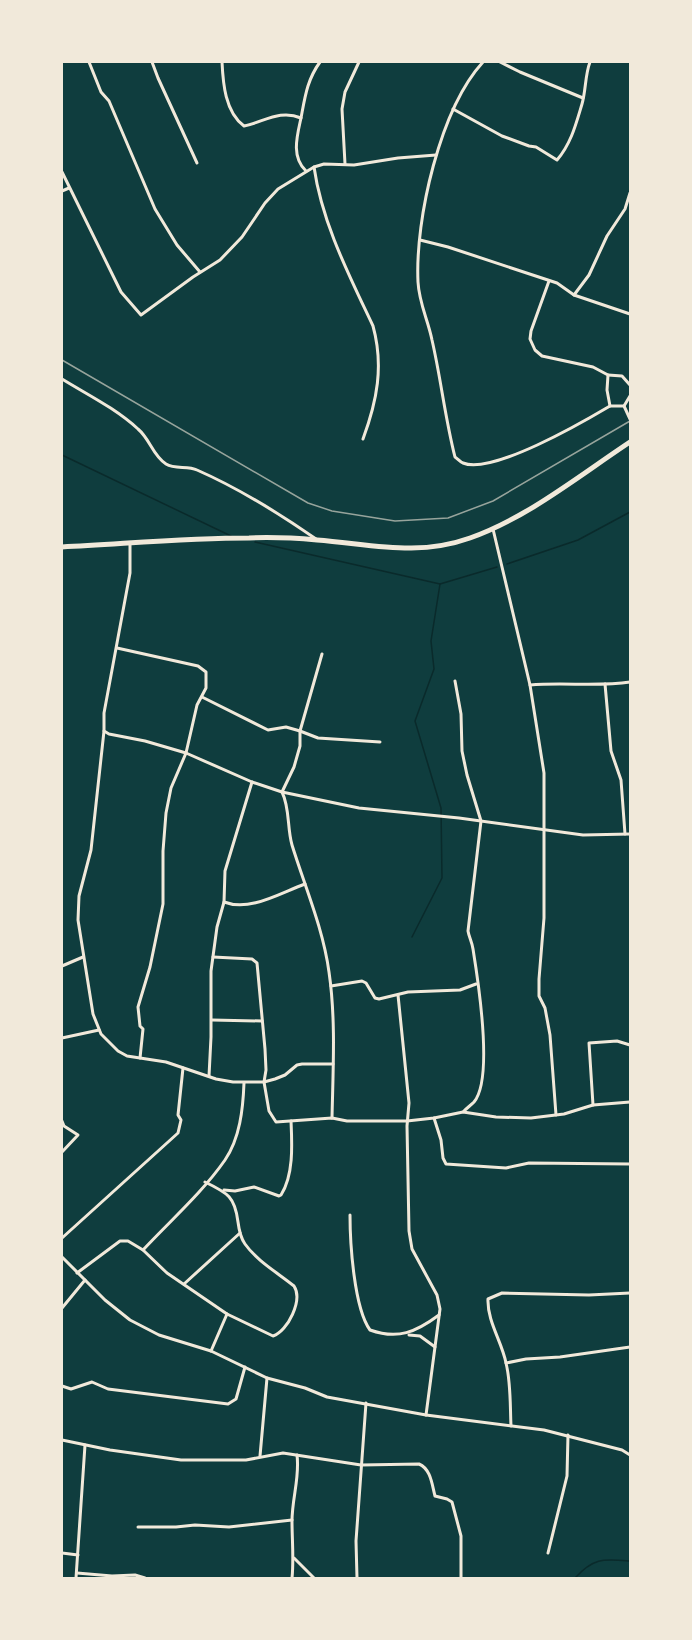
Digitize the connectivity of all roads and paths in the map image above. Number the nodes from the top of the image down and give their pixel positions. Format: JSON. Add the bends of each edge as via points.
{"nodes":[{"id":1,"x":89,"y":62,"type":"edge"},
{"id":2,"x":152,"y":62,"type":"edge"},
{"id":3,"x":222,"y":62,"type":"edge"},
{"id":4,"x":320,"y":62,"type":"edge"},
{"id":5,"x":358,"y":62,"type":"edge"},
{"id":6,"x":483,"y":62,"type":"edge"},
{"id":7,"x":500,"y":62,"type":"edge"},
{"id":8,"x":590,"y":62,"type":"edge"},
{"id":9,"x":583,"y":98,"type":"junction"},
{"id":10,"x":453,"y":109,"type":"junction"},
{"id":11,"x":301,"y":118,"type":"junction"},
{"id":12,"x":436,"y":155,"type":"junction"},
{"id":13,"x":197,"y":163,"type":"dead end"},
{"id":14,"x":345,"y":164,"type":"junction"},
{"id":15,"x":314,"y":167,"type":"junction"},
{"id":16,"x":306,"y":171,"type":"junction"},
{"id":17,"x":62,"y":172,"type":"edge"},
{"id":18,"x":69,"y":188,"type":"junction"},
{"id":19,"x":62,"y":191,"type":"edge"},
{"id":20,"x":630,"y":193,"type":"edge"},
{"id":21,"x":420,"y":240,"type":"junction"},
{"id":22,"x":200,"y":272,"type":"junction"},
{"id":23,"x":549,"y":281,"type":"junction"},
{"id":24,"x":574,"y":295,"type":"junction"},
{"id":25,"x":630,"y":314,"type":"edge"},
{"id":26,"x":608,"y":375,"type":"junction"},
{"id":27,"x":62,"y":379,"type":"edge"},
{"id":28,"x":630,"y":385,"type":"edge"},
{"id":29,"x":630,"y":396,"type":"edge"},
{"id":30,"x":610,"y":406,"type":"junction"},
{"id":31,"x":624,"y":406,"type":"junction"},
{"id":32,"x":630,"y":419,"type":"edge"},
{"id":33,"x":363,"y":439,"type":"dead end"},
{"id":34,"x":630,"y":442,"type":"edge"},
{"id":35,"x":493,"y":529,"type":"junction"},
{"id":36,"x":317,"y":540,"type":"junction"},
{"id":37,"x":130,"y":544,"type":"junction"},
{"id":38,"x":62,"y":547,"type":"edge"},
{"id":39,"x":117,"y":648,"type":"junction"},
{"id":40,"x":322,"y":654,"type":"dead end"},
{"id":41,"x":455,"y":681,"type":"dead end"},
{"id":42,"x":630,"y":682,"type":"edge"},
{"id":43,"x":605,"y":684,"type":"junction"},
{"id":44,"x":530,"y":685,"type":"junction"},
{"id":45,"x":202,"y":697,"type":"junction"},
{"id":46,"x":300,"y":730,"type":"junction"},
{"id":47,"x":104,"y":731,"type":"junction"},
{"id":48,"x":380,"y":742,"type":"dead end"},
{"id":49,"x":186,"y":753,"type":"junction"},
{"id":50,"x":252,"y":782,"type":"junction"},
{"id":51,"x":282,"y":792,"type":"junction"},
{"id":52,"x":481,"y":821,"type":"junction"},
{"id":53,"x":545,"y":829,"type":"junction"},
{"id":54,"x":625,"y":834,"type":"junction"},
{"id":55,"x":630,"y":834,"type":"edge"},
{"id":56,"x":305,"y":884,"type":"junction"},
{"id":57,"x":224,"y":902,"type":"junction"},
{"id":58,"x":83,"y":957,"type":"junction"},
{"id":59,"x":213,"y":957,"type":"junction"},
{"id":60,"x":62,"y":966,"type":"edge"},
{"id":61,"x":477,"y":984,"type":"junction"},
{"id":62,"x":331,"y":986,"type":"junction"},
{"id":63,"x":398,"y":995,"type":"junction"},
{"id":64,"x":212,"y":1020,"type":"junction"},
{"id":65,"x":262,"y":1021,"type":"junction"},
{"id":66,"x":99,"y":1030,"type":"junction"},
{"id":67,"x":62,"y":1038,"type":"edge"},
{"id":68,"x":630,"y":1044,"type":"edge"},
{"id":69,"x":140,"y":1058,"type":"junction"},
{"id":70,"x":333,"y":1064,"type":"junction"},
{"id":71,"x":183,"y":1068,"type":"junction"},
{"id":72,"x":209,"y":1076,"type":"junction"},
{"id":73,"x":264,"y":1082,"type":"junction"},
{"id":74,"x":244,"y":1083,"type":"junction"},
{"id":75,"x":630,"y":1102,"type":"edge"},
{"id":76,"x":593,"y":1105,"type":"junction"},
{"id":77,"x":463,"y":1112,"type":"junction"},
{"id":78,"x":556,"y":1115,"type":"junction"},
{"id":79,"x":332,"y":1118,"type":"junction"},
{"id":80,"x":434,"y":1118,"type":"junction"},
{"id":81,"x":291,"y":1120,"type":"junction"},
{"id":82,"x":62,"y":1121,"type":"edge"},
{"id":83,"x":407,"y":1121,"type":"junction"},
{"id":84,"x":62,"y":1152,"type":"edge"},
{"id":85,"x":630,"y":1164,"type":"edge"},
{"id":86,"x":205,"y":1182,"type":"junction"},
{"id":87,"x":222,"y":1190,"type":"junction"},
{"id":88,"x":350,"y":1215,"type":"dead end"},
{"id":89,"x":240,"y":1233,"type":"junction"},
{"id":90,"x":62,"y":1238,"type":"edge"},
{"id":91,"x":143,"y":1250,"type":"junction"},
{"id":92,"x":62,"y":1257,"type":"edge"},
{"id":93,"x":77,"y":1273,"type":"junction"},
{"id":94,"x":85,"y":1280,"type":"junction"},
{"id":95,"x":184,"y":1284,"type":"junction"},
{"id":96,"x":630,"y":1293,"type":"edge"},
{"id":97,"x":62,"y":1308,"type":"edge"},
{"id":98,"x":227,"y":1314,"type":"junction"},
{"id":99,"x":439,"y":1315,"type":"junction"},
{"id":100,"x":407,"y":1334,"type":"junction"},
{"id":101,"x":436,"y":1347,"type":"junction"},
{"id":102,"x":630,"y":1347,"type":"edge"},
{"id":103,"x":211,"y":1350,"type":"junction"},
{"id":104,"x":506,"y":1363,"type":"junction"},
{"id":105,"x":245,"y":1367,"type":"junction"},
{"id":106,"x":267,"y":1378,"type":"junction"},
{"id":107,"x":62,"y":1386,"type":"edge"},
{"id":108,"x":366,"y":1403,"type":"junction"},
{"id":109,"x":426,"y":1415,"type":"junction"},
{"id":110,"x":511,"y":1426,"type":"junction"},
{"id":111,"x":567,"y":1435,"type":"junction"},
{"id":112,"x":62,"y":1440,"type":"edge"},
{"id":113,"x":85,"y":1445,"type":"junction"},
{"id":114,"x":297,"y":1455,"type":"junction"},
{"id":115,"x":630,"y":1455,"type":"edge"},
{"id":116,"x":260,"y":1456,"type":"junction"},
{"id":117,"x":361,"y":1465,"type":"junction"},
{"id":118,"x":292,"y":1520,"type":"junction"},
{"id":119,"x":138,"y":1527,"type":"dead end"},
{"id":120,"x":62,"y":1553,"type":"edge"},
{"id":121,"x":548,"y":1553,"type":"dead end"},
{"id":122,"x":78,"y":1555,"type":"junction"},
{"id":123,"x":294,"y":1558,"type":"junction"},
{"id":124,"x":77,"y":1573,"type":"junction"},
{"id":125,"x":76,"y":1578,"type":"edge"},
{"id":126,"x":146,"y":1578,"type":"edge"},
{"id":127,"x":292,"y":1578,"type":"edge"},
{"id":128,"x":314,"y":1578,"type":"edge"},
{"id":129,"x":357,"y":1578,"type":"edge"},
{"id":130,"x":461,"y":1578,"type":"edge"}],
"edges":[{"from":1,"to":22,"type":"street","via":[[155,209],[177,245]]},
{"from":2,"to":13,"type":"street"},
{"from":3,"to":11,"type":"street","via":[[226,97],[244,126],[287,114]]},
{"from":4,"to":11,"type":"street","via":[[306,89]]},
{"from":5,"to":14,"type":"street","via":[[342,110]]},
{"from":6,"to":10,"type":"street"},
{"from":7,"to":9,"type":"street"},
{"from":8,"to":9,"type":"street"},
{"from":9,"to":10,"type":"street","via":[[567,149],[557,160]]},
{"from":10,"to":12,"type":"street"},
{"from":11,"to":16,"type":"street","via":[[296,143],[301,166]]},
{"from":12,"to":14,"type":"street"},
{"from":12,"to":21,"type":"street"},
{"from":14,"to":15,"type":"street"},
{"from":15,"to":16,"type":"street"},
{"from":15,"to":33,"type":"street","via":[[337,247],[373,326],[378,346],[376,401]]},
{"from":16,"to":22,"type":"street","via":[[278,189],[242,237],[220,260]]},
{"from":17,"to":18,"type":"street"},
{"from":18,"to":19,"type":"street"},
{"from":18,"to":22,"type":"street","via":[[121,292],[141,315]]},
{"from":20,"to":24,"type":"street","via":[[589,275]]},
{"from":21,"to":23,"type":"street"},
{"from":21,"to":30,"type":"street","via":[[418,283],[455,457],[464,464],[490,463],[536,446]]},
{"from":23,"to":24,"type":"street"},
{"from":23,"to":26,"type":"street","via":[[531,331],[535,350],[542,356],[592,367]]},
{"from":24,"to":25,"type":"street"},
{"from":26,"to":28,"type":"street","via":[[622,376]]},
{"from":26,"to":30,"type":"street"},
{"from":27,"to":36,"type":"street","via":[[138,428],[164,463],[195,469]]},
{"from":29,"to":31,"type":"street"},
{"from":30,"to":31,"type":"street"},
{"from":31,"to":32,"type":"street"},
{"from":34,"to":35,"type":"highway"},
{"from":35,"to":36,"type":"highway","via":[[446,545],[419,549]]},
{"from":35,"to":44,"type":"street"},
{"from":36,"to":37,"type":"highway","via":[[249,538]]},
{"from":37,"to":38,"type":"highway"},
{"from":37,"to":39,"type":"street","via":[[130,573]]},
{"from":39,"to":45,"type":"street","via":[[203,669],[207,678]]},
{"from":39,"to":47,"type":"street"},
{"from":40,"to":46,"type":"street"},
{"from":41,"to":52,"type":"street","via":[[462,751]]},
{"from":42,"to":43,"type":"street"},
{"from":43,"to":44,"type":"street"},
{"from":43,"to":54,"type":"street","via":[[611,751],[621,780]]},
{"from":44,"to":53,"type":"street","via":[[544,773]]},
{"from":45,"to":46,"type":"street","via":[[268,730]]},
{"from":45,"to":49,"type":"street"},
{"from":46,"to":48,"type":"street","via":[[318,738]]},
{"from":46,"to":51,"type":"street","via":[[302,740]]},
{"from":47,"to":49,"type":"street"},
{"from":47,"to":58,"type":"street","via":[[91,850],[80,896],[78,920]]},
{"from":49,"to":50,"type":"street"},
{"from":49,"to":69,"type":"street","via":[[171,788],[166,813],[163,904],[138,1007],[143,1029]]},
{"from":50,"to":51,"type":"street"},
{"from":50,"to":57,"type":"street","via":[[225,871]]},
{"from":51,"to":52,"type":"street","via":[[358,808]]},
{"from":51,"to":56,"type":"street","via":[[291,842]]},
{"from":52,"to":53,"type":"street"},
{"from":52,"to":61,"type":"street","via":[[468,931]]},
{"from":53,"to":54,"type":"street","via":[[583,835]]},
{"from":53,"to":78,"type":"street","via":[[539,987],[550,1035]]},
{"from":54,"to":55,"type":"street"},
{"from":56,"to":57,"type":"street","via":[[240,907]]},
{"from":56,"to":62,"type":"street","via":[[322,937]]},
{"from":57,"to":59,"type":"street"},
{"from":58,"to":60,"type":"street"},
{"from":58,"to":66,"type":"street"},
{"from":59,"to":64,"type":"street"},
{"from":59,"to":65,"type":"street","via":[[255,960]]},
{"from":61,"to":63,"type":"street","via":[[452,992]]},
{"from":61,"to":77,"type":"street","via":[[484,1038],[482,1079],[474,1101]]},
{"from":62,"to":63,"type":"street","via":[[362,981],[375,998]]},
{"from":62,"to":70,"type":"street"},
{"from":63,"to":83,"type":"street","via":[[409,1103]]},
{"from":64,"to":65,"type":"street"},
{"from":64,"to":72,"type":"street"},
{"from":65,"to":73,"type":"street"},
{"from":66,"to":67,"type":"street"},
{"from":66,"to":69,"type":"street","via":[[118,1051]]},
{"from":68,"to":76,"type":"street","via":[[589,1043]]},
{"from":69,"to":71,"type":"street"},
{"from":70,"to":73,"type":"street","via":[[297,1065],[285,1075]]},
{"from":70,"to":79,"type":"street"},
{"from":71,"to":72,"type":"street"},
{"from":71,"to":90,"type":"street","via":[[178,1133]]},
{"from":72,"to":74,"type":"street"},
{"from":73,"to":74,"type":"street"},
{"from":73,"to":81,"type":"street","via":[[272,1119]]},
{"from":74,"to":86,"type":"street","via":[[237,1132],[225,1159]]},
{"from":75,"to":76,"type":"street"},
{"from":76,"to":78,"type":"street"},
{"from":77,"to":78,"type":"street","via":[[531,1118]]},
{"from":77,"to":80,"type":"street"},
{"from":79,"to":81,"type":"street"},
{"from":79,"to":83,"type":"street"},
{"from":80,"to":83,"type":"street"},
{"from":80,"to":85,"type":"street","via":[[446,1164],[506,1168],[529,1163]]},
{"from":81,"to":87,"type":"street","via":[[290,1165],[281,1195],[254,1187]]},
{"from":82,"to":84,"type":"street","via":[[78,1135]]},
{"from":83,"to":99,"type":"street","via":[[409,1232],[412,1249],[437,1295]]},
{"from":86,"to":87,"type":"street"},
{"from":86,"to":91,"type":"street"},
{"from":87,"to":89,"type":"street","via":[[233,1200]]},
{"from":88,"to":100,"type":"street","via":[[364,1323],[377,1333]]},
{"from":89,"to":95,"type":"street"},
{"from":89,"to":98,"type":"street","via":[[253,1253],[294,1286],[297,1302],[293,1315],[276,1336]]},
{"from":91,"to":93,"type":"street","via":[[121,1240]]},
{"from":91,"to":95,"type":"street"},
{"from":92,"to":93,"type":"street"},
{"from":93,"to":94,"type":"street"},
{"from":94,"to":97,"type":"street"},
{"from":94,"to":103,"type":"street","via":[[130,1320],[159,1335]]},
{"from":95,"to":98,"type":"street"},
{"from":96,"to":104,"type":"street","via":[[492,1296],[488,1299],[489,1312]]},
{"from":98,"to":103,"type":"street"},
{"from":99,"to":100,"type":"street"},
{"from":99,"to":101,"type":"street"},
{"from":100,"to":101,"type":"street","via":[[420,1336]]},
{"from":101,"to":109,"type":"street"},
{"from":102,"to":104,"type":"street"},
{"from":103,"to":105,"type":"street"},
{"from":104,"to":110,"type":"street"},
{"from":105,"to":106,"type":"street"},
{"from":105,"to":107,"type":"street","via":[[236,1399],[228,1404],[108,1389],[92,1382],[71,1389]]},
{"from":106,"to":108,"type":"street","via":[[327,1397]]},
{"from":106,"to":116,"type":"street"},
{"from":108,"to":109,"type":"street"},
{"from":108,"to":117,"type":"street"},
{"from":109,"to":110,"type":"street"},
{"from":110,"to":111,"type":"street"},
{"from":111,"to":115,"type":"street"},
{"from":111,"to":121,"type":"street","via":[[567,1476]]},
{"from":112,"to":113,"type":"street"},
{"from":113,"to":116,"type":"street","via":[[181,1460],[246,1460]]},
{"from":113,"to":122,"type":"street"},
{"from":114,"to":116,"type":"street"},
{"from":114,"to":117,"type":"street"},
{"from":114,"to":118,"type":"street","via":[[299,1470]]},
{"from":117,"to":129,"type":"street"},
{"from":117,"to":130,"type":"street","via":[[424,1466],[435,1496],[452,1502],[461,1536]]},
{"from":118,"to":119,"type":"street","via":[[229,1527]]},
{"from":118,"to":123,"type":"street"},
{"from":120,"to":122,"type":"street"},
{"from":122,"to":124,"type":"street"},
{"from":123,"to":127,"type":"street"},
{"from":123,"to":128,"type":"street"},
{"from":124,"to":125,"type":"street"},
{"from":124,"to":126,"type":"street"}]}
